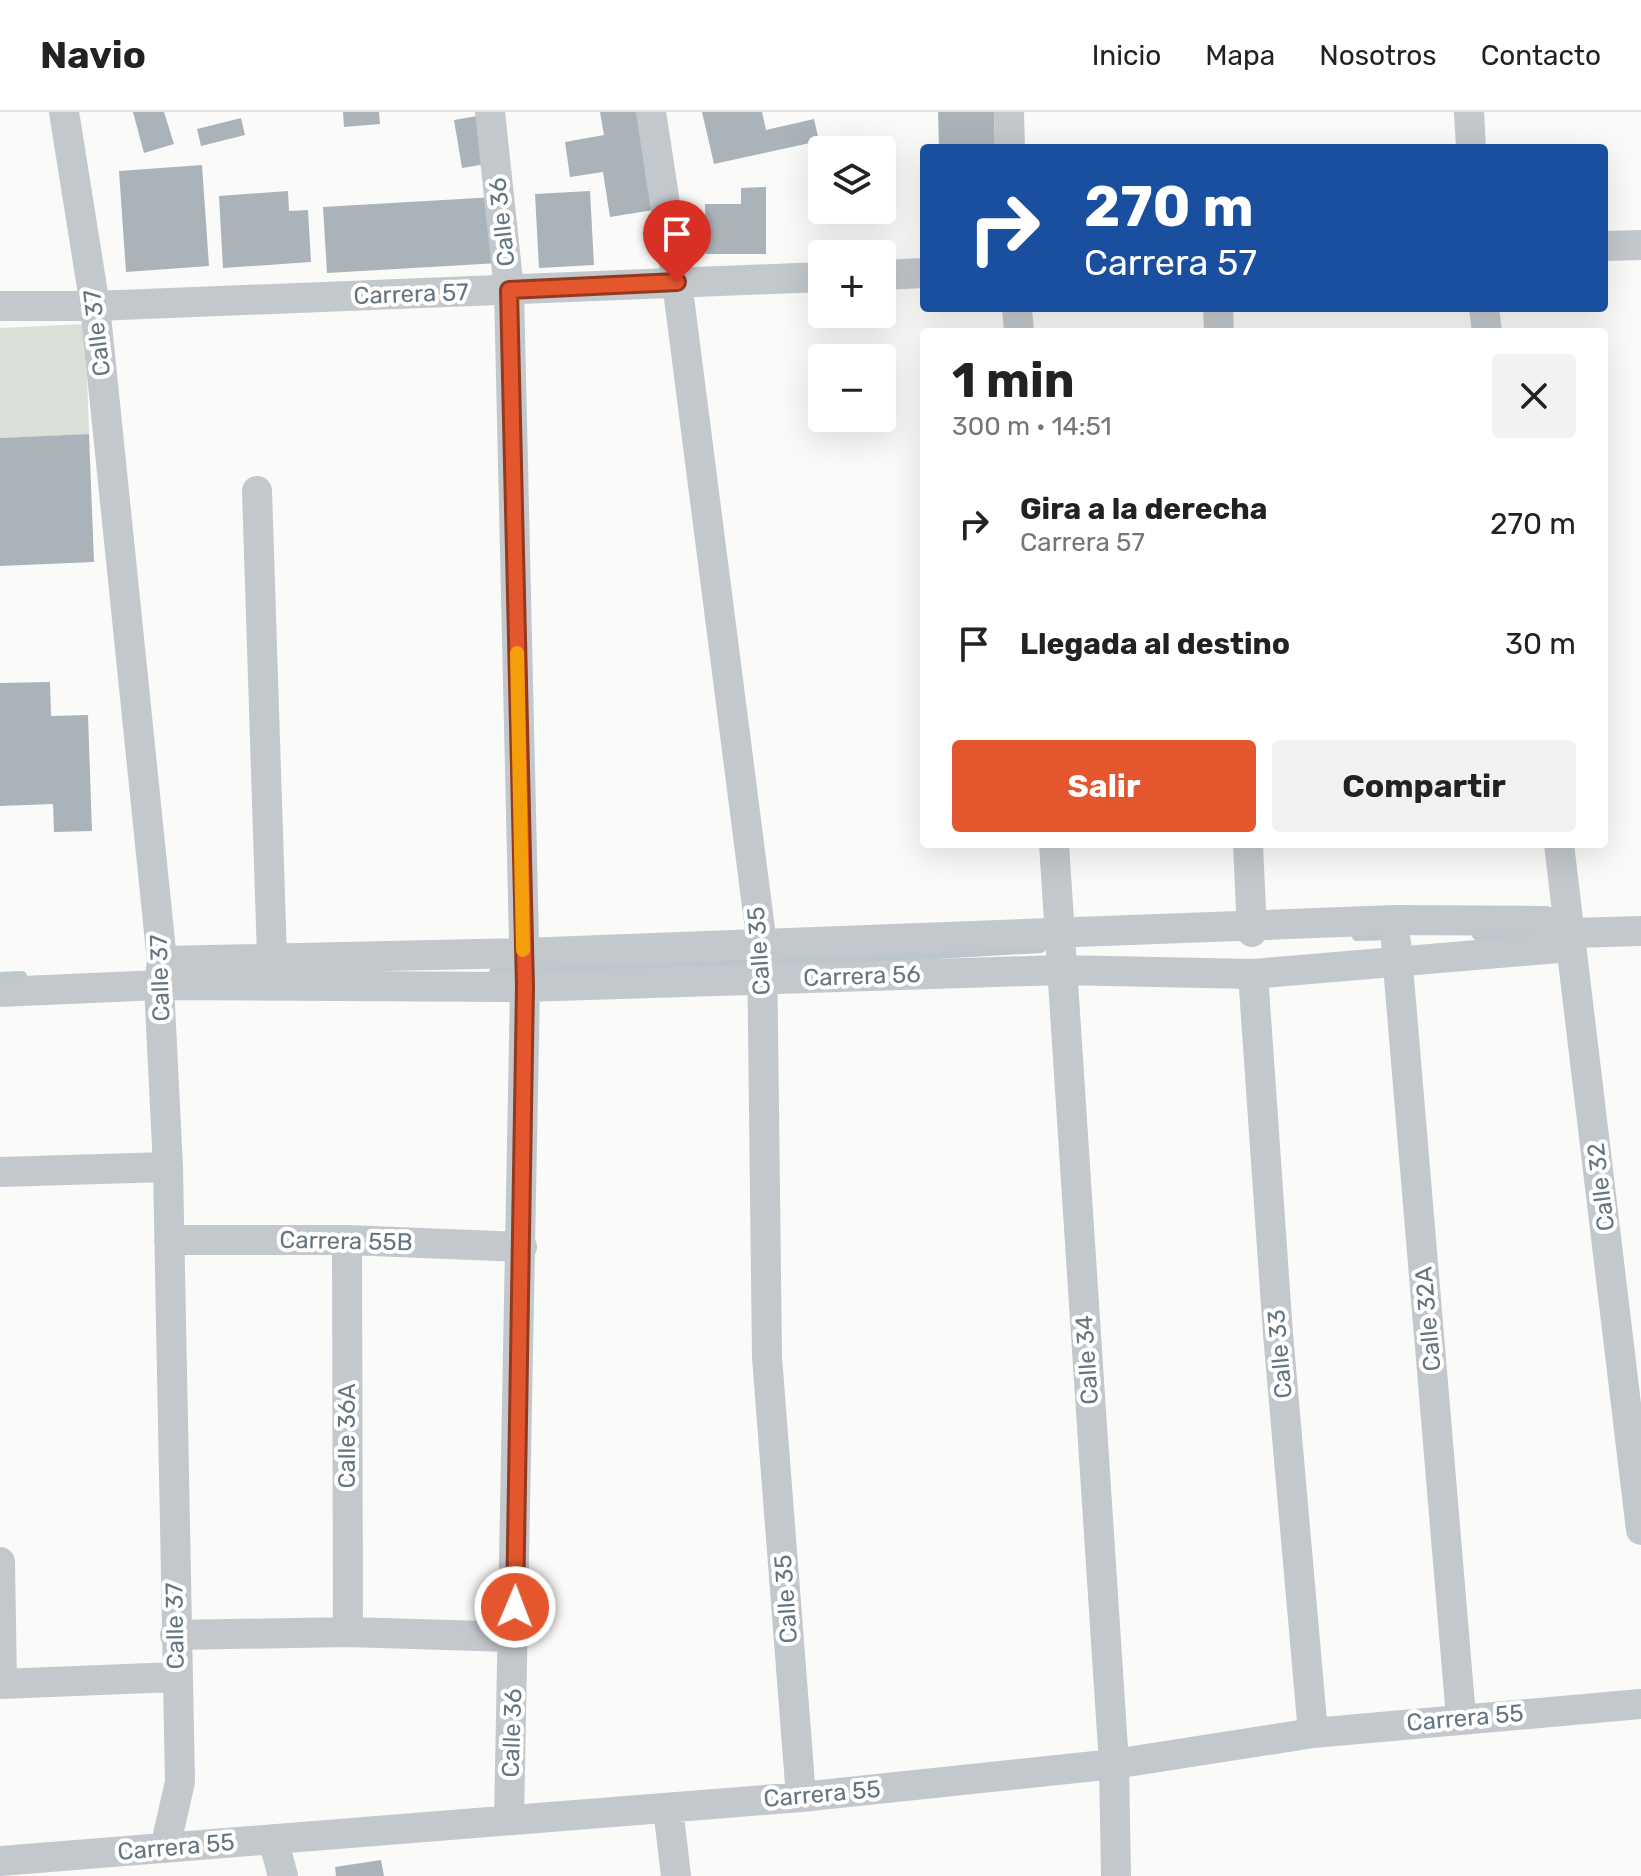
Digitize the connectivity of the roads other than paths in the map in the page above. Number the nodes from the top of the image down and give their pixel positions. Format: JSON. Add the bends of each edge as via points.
{"nodes":[{"id":1,"x":64,"y":112,"type":"edge"},
{"id":2,"x":490,"y":112,"type":"edge"},
{"id":3,"x":651,"y":112,"type":"edge"},
{"id":4,"x":1009,"y":112,"type":"edge"},
{"id":5,"x":1469,"y":112,"type":"edge"},
{"id":6,"x":1010,"y":144,"type":"edge"},
{"id":7,"x":1471,"y":144,"type":"edge"},
{"id":8,"x":1641,"y":245,"type":"edge"},
{"id":9,"x":1608,"y":246,"type":"edge"},
{"id":10,"x":920,"y":273,"type":"edge"},
{"id":11,"x":896,"y":274,"type":"edge"},
{"id":12,"x":808,"y":277,"type":"edge"},
{"id":13,"x":677,"y":282,"type":"junction"},
{"id":14,"x":509,"y":290,"type":"junction"},
{"id":15,"x":0,"y":306,"type":"edge"},
{"id":16,"x":95,"y":306,"type":"junction"},
{"id":17,"x":257,"y":491,"type":"dead end"},
{"id":18,"x":1054,"y":848,"type":"edge"},
{"id":19,"x":1248,"y":848,"type":"edge"},
{"id":20,"x":1560,"y":848,"type":"edge"},
{"id":21,"x":1252,"y":930,"type":"junction"},
{"id":22,"x":1641,"y":931,"type":"edge"},
{"id":23,"x":1060,"y":933,"type":"junction"},
{"id":24,"x":1571,"y":933,"type":"junction"},
{"id":25,"x":1396,"y":938,"type":"junction"},
{"id":26,"x":272,"y":958,"type":"junction"},
{"id":27,"x":762,"y":961,"type":"junction"},
{"id":28,"x":1060,"y":968,"type":"junction"},
{"id":29,"x":524,"y":970,"type":"junction"},
{"id":30,"x":160,"y":972,"type":"junction"},
{"id":31,"x":1253,"y":974,"type":"junction"},
{"id":32,"x":0,"y":992,"type":"edge"},
{"id":33,"x":168,"y":1167,"type":"junction"},
{"id":34,"x":0,"y":1172,"type":"edge"},
{"id":35,"x":169,"y":1240,"type":"junction"},
{"id":36,"x":347,"y":1240,"type":"junction"},
{"id":37,"x":522,"y":1247,"type":"junction"},
{"id":38,"x":1641,"y":1530,"type":"edge"},
{"id":39,"x":0,"y":1562,"type":"edge"},
{"id":40,"x":348,"y":1632,"type":"junction"},
{"id":41,"x":175,"y":1635,"type":"junction"},
{"id":42,"x":514,"y":1637,"type":"junction"},
{"id":43,"x":176,"y":1677,"type":"junction"},
{"id":44,"x":1,"y":1684,"type":"edge"},
{"id":45,"x":1641,"y":1704,"type":"edge"},
{"id":46,"x":1461,"y":1717,"type":"junction"},
{"id":47,"x":1313,"y":1733,"type":"junction"},
{"id":48,"x":1114,"y":1764,"type":"junction"},
{"id":49,"x":801,"y":1797,"type":"junction"},
{"id":50,"x":668,"y":1808,"type":"junction"},
{"id":51,"x":509,"y":1820,"type":"junction"},
{"id":52,"x":273,"y":1839,"type":"junction"},
{"id":53,"x":165,"y":1848,"type":"junction"},
{"id":54,"x":0,"y":1861,"type":"edge"},
{"id":55,"x":283,"y":1876,"type":"edge"},
{"id":56,"x":676,"y":1876,"type":"edge"},
{"id":57,"x":1116,"y":1876,"type":"edge"}],
"edges":[{"from":1,"to":16,"type":"street","name":"Calle 37"},
{"from":2,"to":14,"type":"street","name":"Calle 36"},
{"from":3,"to":13,"type":"street","name":"Calle 35"},
{"from":4,"to":6,"type":"street"},
{"from":5,"to":7,"type":"street"},
{"from":8,"to":9,"type":"street"},
{"from":10,"to":11,"type":"street"},
{"from":12,"to":13,"type":"street","name":"Carrera 57"},
{"from":13,"to":14,"type":"street","name":"Carrera 57"},
{"from":13,"to":27,"type":"street","name":"Calle 35"},
{"from":14,"to":16,"type":"street","name":"Carrera 57"},
{"from":14,"to":29,"type":"street","name":"Calle 36"},
{"from":15,"to":16,"type":"street","name":"Carrera 57"},
{"from":16,"to":30,"type":"street","name":"Calle 37"},
{"from":17,"to":26,"type":"street"},
{"from":18,"to":23,"type":"street","name":"Calle 34"},
{"from":19,"to":21,"type":"street"},
{"from":20,"to":24,"type":"street","name":"Calle 32"},
{"from":21,"to":23,"type":"street","name":"Carrera 56"},
{"from":21,"to":25,"type":"street","name":"Carrera 56"},
{"from":22,"to":24,"type":"street","name":"Carrera 56"},
{"from":23,"to":27,"type":"street","name":"Carrera 56"},
{"from":23,"to":28,"type":"street","name":"Calle 34"},
{"from":24,"to":25,"type":"street","name":"Carrera 56","via":[[1545,921]]},
{"from":24,"to":25,"type":"street","name":"Carrera 56","via":[[1559,948]]},
{"from":24,"to":38,"type":"street","name":"Calle 32"},
{"from":25,"to":31,"type":"street","name":"Carrera 56"},
{"from":25,"to":46,"type":"street","name":"Calle 32A"},
{"from":26,"to":29,"type":"street","name":"Carrera 56"},
{"from":26,"to":30,"type":"street","name":"Carrera 56"},
{"from":27,"to":28,"type":"street","name":"Carrera 56"},
{"from":27,"to":29,"type":"street","name":"Carrera 56"},
{"from":27,"to":49,"type":"street","name":"Calle 35","via":[[767,1357]]},
{"from":28,"to":31,"type":"street","name":"Carrera 56"},
{"from":28,"to":48,"type":"street","name":"Calle 34"},
{"from":29,"to":30,"type":"street","name":"Carrera 56"},
{"from":29,"to":37,"type":"street","name":"Calle 36"},
{"from":30,"to":32,"type":"street","name":"Carrera 56"},
{"from":30,"to":33,"type":"street","name":"Calle 37"},
{"from":31,"to":47,"type":"street","name":"Calle 33"},
{"from":33,"to":34,"type":"street"},
{"from":33,"to":35,"type":"street","name":"Calle 37"},
{"from":35,"to":36,"type":"street","name":"Carrera 55B"},
{"from":35,"to":41,"type":"street","name":"Calle 37"},
{"from":36,"to":37,"type":"street","name":"Carrera 55B"},
{"from":36,"to":40,"type":"street","name":"Calle 36A"},
{"from":37,"to":42,"type":"street","name":"Calle 36"},
{"from":39,"to":44,"type":"street"},
{"from":40,"to":41,"type":"street"},
{"from":40,"to":42,"type":"street"},
{"from":41,"to":43,"type":"street","name":"Calle 37"},
{"from":42,"to":51,"type":"street","name":"Calle 36"},
{"from":43,"to":44,"type":"street"},
{"from":43,"to":53,"type":"street","name":"Calle 37","via":[[180,1782]]},
{"from":45,"to":46,"type":"street","name":"Carrera 55"},
{"from":46,"to":47,"type":"street","name":"Carrera 55"},
{"from":47,"to":48,"type":"street","name":"Carrera 55"},
{"from":48,"to":49,"type":"street","name":"Carrera 55"},
{"from":48,"to":57,"type":"street","name":"Calle 34"},
{"from":49,"to":50,"type":"street","name":"Carrera 55"},
{"from":50,"to":51,"type":"street","name":"Carrera 55"},
{"from":50,"to":56,"type":"street"},
{"from":51,"to":52,"type":"street","name":"Carrera 55"},
{"from":52,"to":53,"type":"street","name":"Carrera 55"},
{"from":52,"to":55,"type":"street"},
{"from":53,"to":54,"type":"street","name":"Carrera 55"}]}
